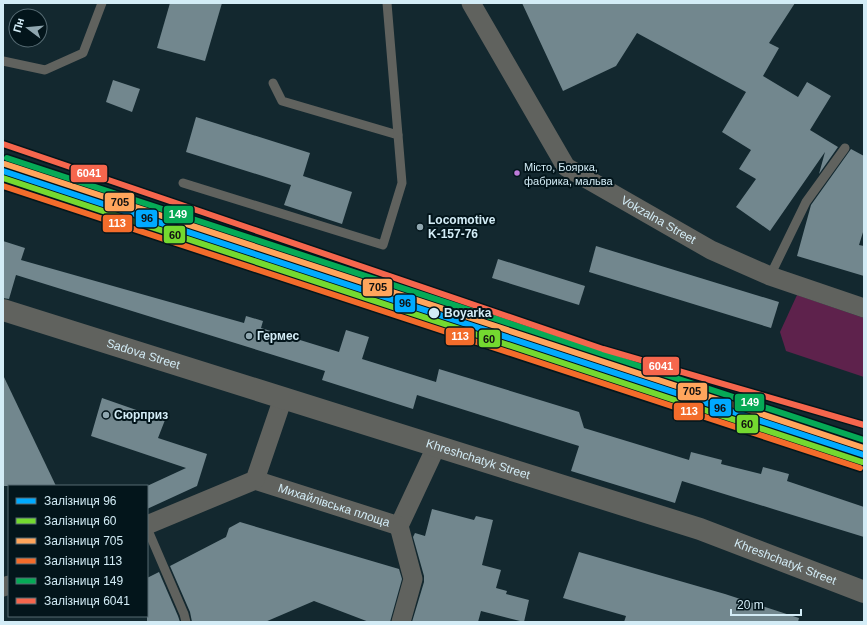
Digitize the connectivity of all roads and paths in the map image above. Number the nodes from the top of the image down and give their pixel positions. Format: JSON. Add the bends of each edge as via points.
{"nodes":[{"id":1,"x":102,"y":3,"type":"edge"},
{"id":2,"x":387,"y":3,"type":"edge"},
{"id":3,"x":471,"y":3,"type":"edge"},
{"id":4,"x":3,"y":61,"type":"edge"},
{"id":5,"x":272,"y":83,"type":"dead end"},
{"id":6,"x":398,"y":135,"type":"junction"},
{"id":7,"x":845,"y":148,"type":"dead end"},
{"id":8,"x":183,"y":183,"type":"dead end"},
{"id":9,"x":770,"y":276,"type":"junction"},
{"id":10,"x":864,"y":308,"type":"edge"},
{"id":11,"x":3,"y":310,"type":"edge"},
{"id":12,"x":283,"y":398,"type":"junction"},
{"id":13,"x":436,"y":447,"type":"junction"},
{"id":14,"x":255,"y":480,"type":"junction"},
{"id":15,"x":148,"y":526,"type":"edge"},
{"id":16,"x":399,"y":526,"type":"junction"},
{"id":17,"x":148,"y":528,"type":"edge"},
{"id":18,"x":864,"y":592,"type":"edge"},
{"id":19,"x":186,"y":622,"type":"edge"},
{"id":20,"x":401,"y":622,"type":"edge"}],
"edges":[{"from":1,"to":4,"type":"lane","via":[[83,53],[45,70]]},
{"from":2,"to":6,"type":"lane"},
{"from":3,"to":9,"type":"street","name":"Vokzalna Street","via":[[566,167],[711,250]]},
{"from":5,"to":6,"type":"lane","via":[[282,101]]},
{"from":6,"to":8,"type":"lane","via":[[402,183],[383,245]]},
{"from":7,"to":9,"type":"lane","via":[[806,202]]},
{"from":9,"to":10,"type":"street","name":"Vokzalna Street"},
{"from":11,"to":12,"type":"street","name":"Sadova Street"},
{"from":12,"to":13,"type":"street","name":"Khreshchatyk Street"},
{"from":12,"to":14,"type":"street"},
{"from":13,"to":16,"type":"street","name":"Михайлівська площа"},
{"from":13,"to":18,"type":"street","name":"Khreshchatyk Street","via":[[700,529]]},
{"from":14,"to":15,"type":"street"},
{"from":14,"to":16,"type":"street","name":"Михайлівська площа"},
{"from":16,"to":20,"type":"street","via":[[413,579]]},
{"from":17,"to":19,"type":"lane"}]}
